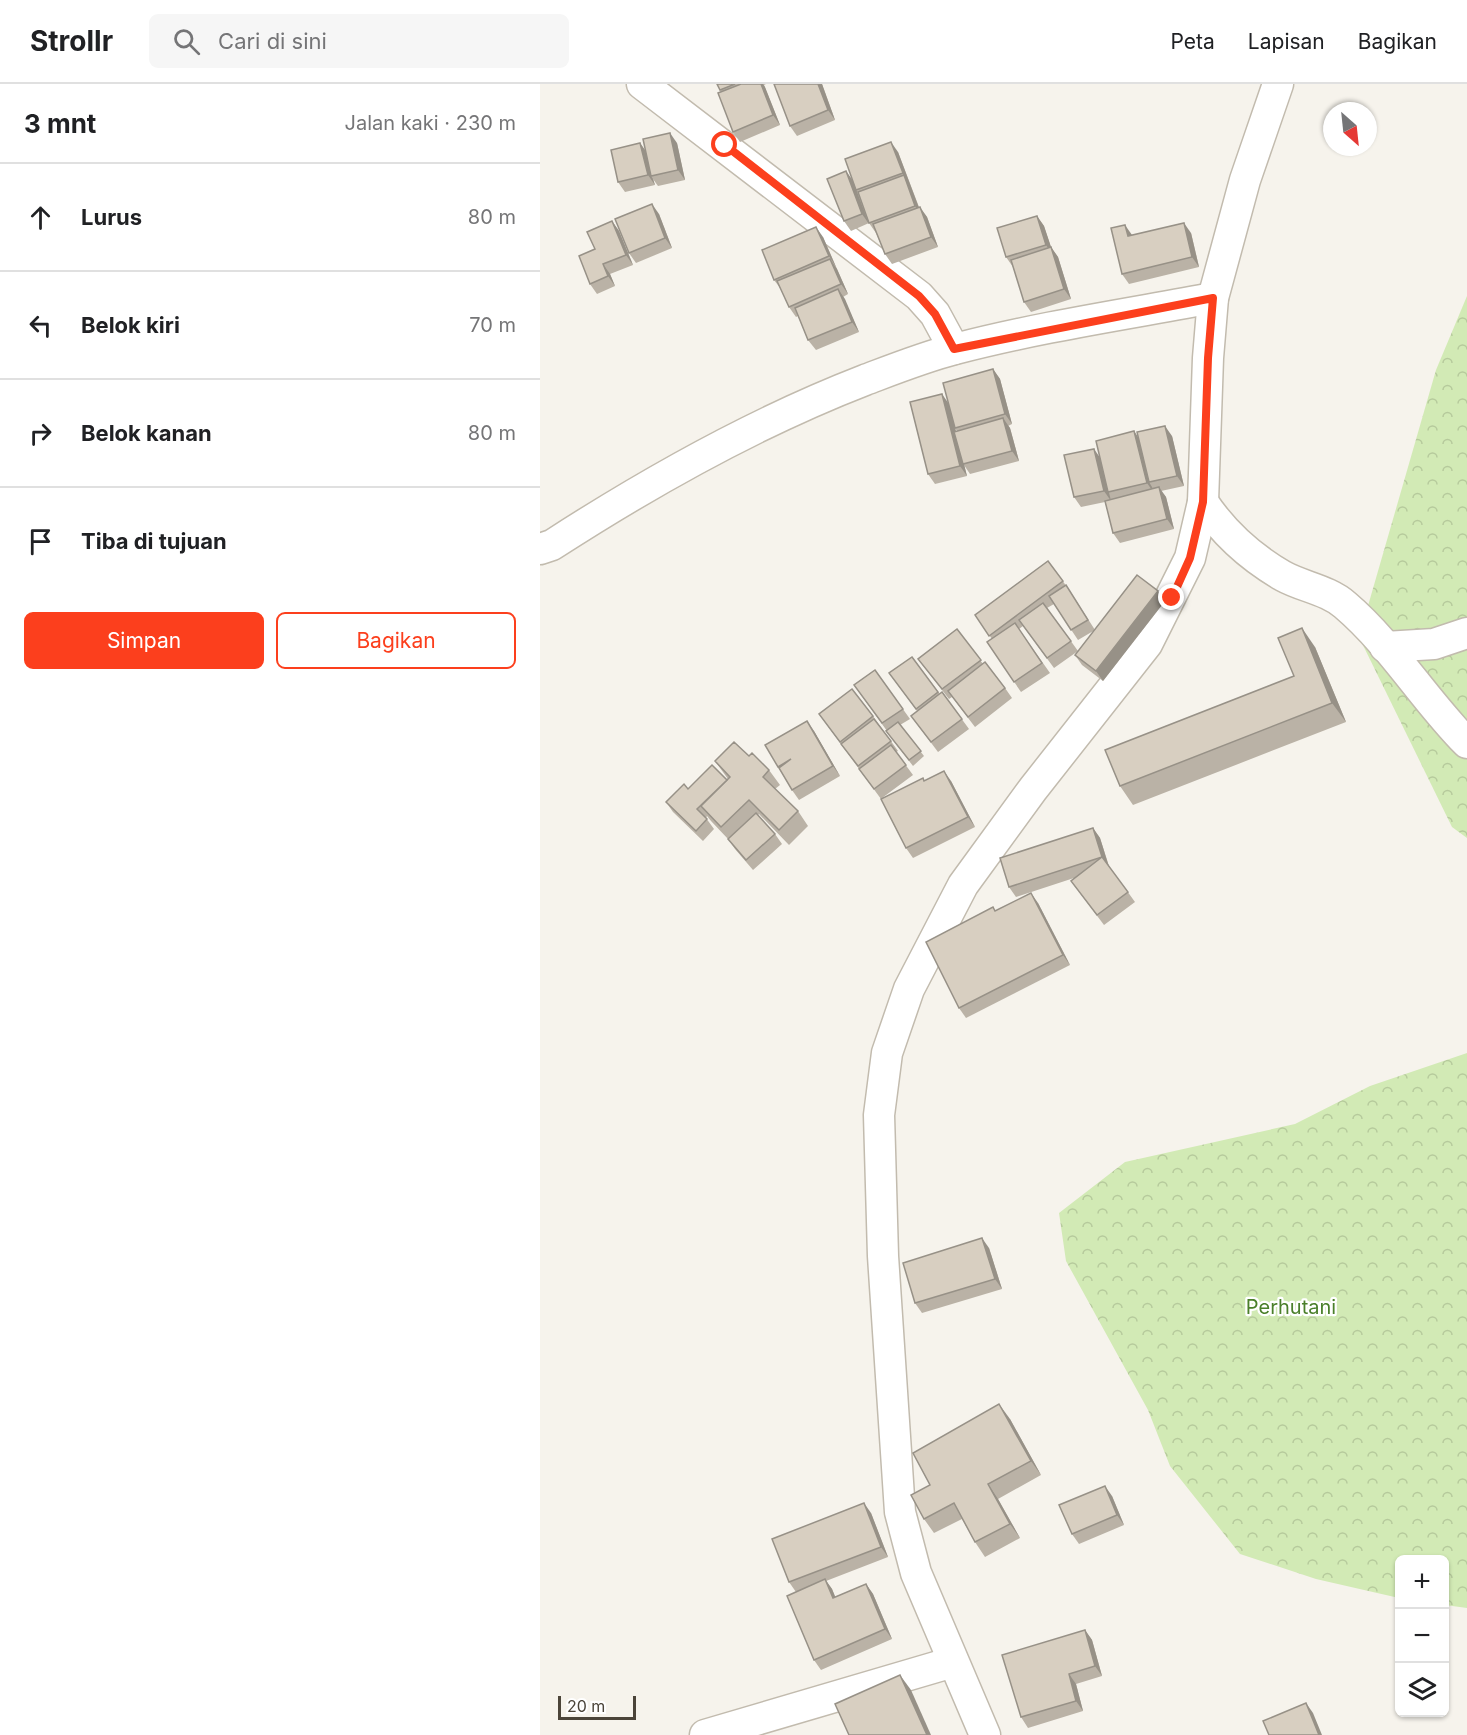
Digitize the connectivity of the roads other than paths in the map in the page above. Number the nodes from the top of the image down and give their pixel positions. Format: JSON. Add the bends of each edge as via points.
{"nodes":[{"id":1,"x":642,"y":84,"type":"edge"},
{"id":2,"x":1278,"y":84,"type":"edge"},
{"id":3,"x":1213,"y":298,"type":"junction"},
{"id":4,"x":954,"y":349,"type":"junction"},
{"id":5,"x":1203,"y":502,"type":"junction"},
{"id":6,"x":540,"y":549,"type":"edge"},
{"id":7,"x":1467,"y":633,"type":"edge"},
{"id":8,"x":1385,"y":648,"type":"junction"},
{"id":9,"x":1467,"y":743,"type":"edge"},
{"id":10,"x":953,"y":1662,"type":"junction"},
{"id":11,"x":705,"y":1735,"type":"edge"},
{"id":12,"x":985,"y":1735,"type":"edge"}],
"edges":[{"from":1,"to":4,"type":"street","via":[[919,296],[935,314]]},
{"from":2,"to":3,"type":"street","via":[[1245,180]]},
{"from":3,"to":4,"type":"street"},
{"from":3,"to":5,"type":"street"},
{"from":4,"to":6,"type":"street","via":[[804,405],[676,469]]},
{"from":5,"to":8,"type":"street","via":[[1238,543],[1284,576],[1343,603]]},
{"from":5,"to":10,"type":"street","via":[[1190,558],[1147,644],[963,885],[909,988],[887,1053],[879,1115],[882,1221],[900,1512],[916,1573]]},
{"from":7,"to":8,"type":"street","via":[[1434,644]]},
{"from":8,"to":9,"type":"street"},
{"from":10,"to":11,"type":"street"},
{"from":10,"to":12,"type":"street"}]}
